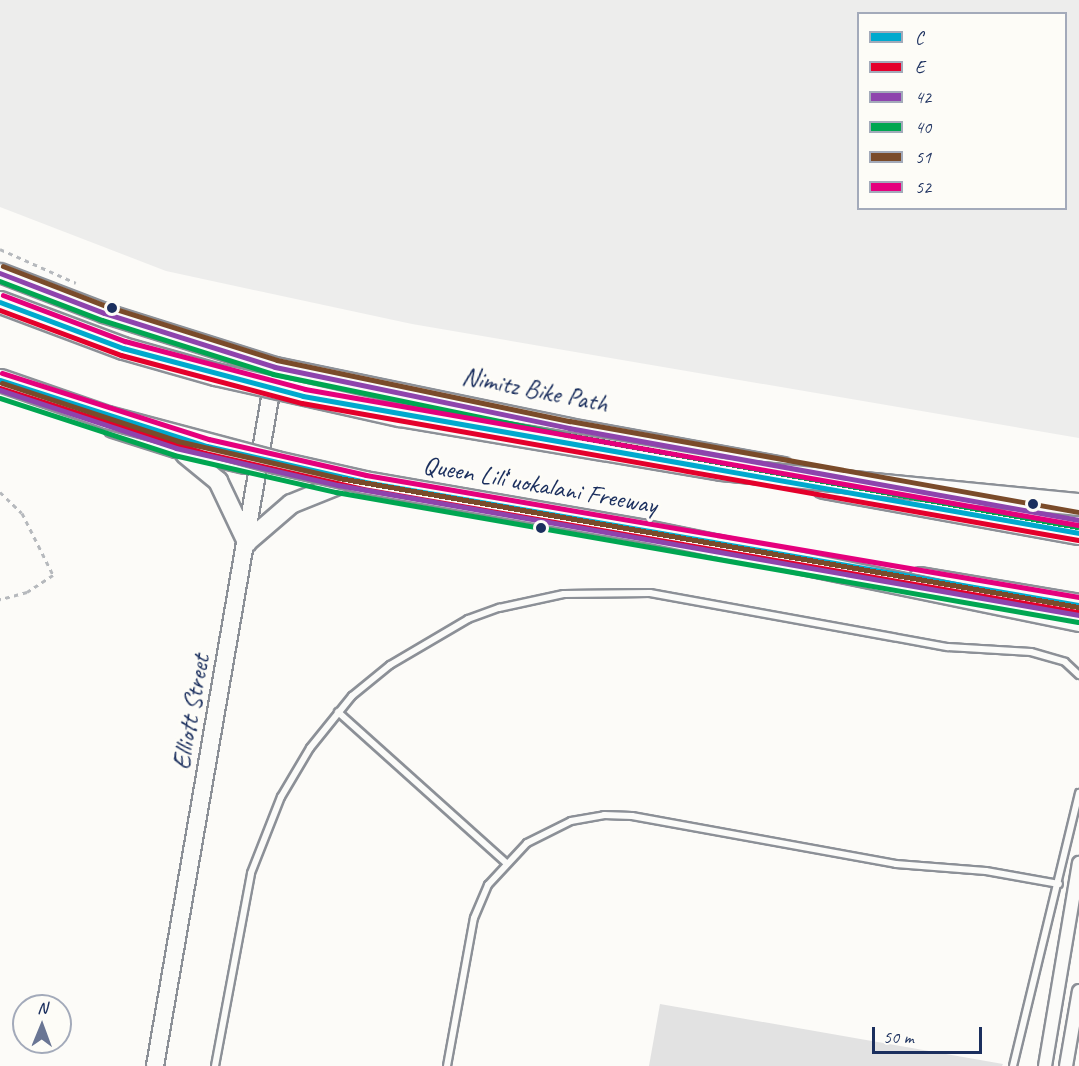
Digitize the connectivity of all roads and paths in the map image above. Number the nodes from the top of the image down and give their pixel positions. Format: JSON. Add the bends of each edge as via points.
{"nodes":[{"id":1,"x":0,"y":249,"type":"edge"},
{"id":2,"x":0,"y":273,"type":"edge"},
{"id":3,"x":85,"y":287,"type":"dead end"},
{"id":4,"x":0,"y":302,"type":"edge"},
{"id":5,"x":275,"y":367,"type":"junction"},
{"id":6,"x":0,"y":380,"type":"edge"},
{"id":7,"x":0,"y":390,"type":"edge"},
{"id":8,"x":176,"y":448,"type":"junction"},
{"id":9,"x":261,"y":467,"type":"junction"},
{"id":10,"x":721,"y":469,"type":"junction"},
{"id":11,"x":338,"y":485,"type":"junction"},
{"id":12,"x":0,"y":492,"type":"edge"},
{"id":13,"x":1079,"y":504,"type":"edge"},
{"id":14,"x":1079,"y":520,"type":"edge"},
{"id":15,"x":641,"y":530,"type":"junction"},
{"id":16,"x":1079,"y":533,"type":"edge"},
{"id":17,"x":247,"y":542,"type":"junction"},
{"id":18,"x":0,"y":599,"type":"edge"},
{"id":19,"x":1079,"y":605,"type":"edge"},
{"id":20,"x":1045,"y":609,"type":"junction"},
{"id":21,"x":1079,"y":615,"type":"edge"},
{"id":22,"x":1079,"y":620,"type":"edge"},
{"id":23,"x":1079,"y":632,"type":"edge"},
{"id":24,"x":1079,"y":675,"type":"edge"},
{"id":25,"x":338,"y":712,"type":"junction"},
{"id":26,"x":1079,"y":793,"type":"edge"},
{"id":27,"x":506,"y":862,"type":"junction"},
{"id":28,"x":1079,"y":863,"type":"edge"},
{"id":29,"x":1059,"y":884,"type":"junction"},
{"id":30,"x":1074,"y":932,"type":"edge"},
{"id":31,"x":1079,"y":991,"type":"edge"},
{"id":32,"x":155,"y":1066,"type":"edge"},
{"id":33,"x":215,"y":1066,"type":"edge"},
{"id":34,"x":447,"y":1066,"type":"edge"},
{"id":35,"x":1013,"y":1066,"type":"edge"},
{"id":36,"x":1045,"y":1066,"type":"edge"},
{"id":37,"x":1066,"y":1066,"type":"edge"}],
"edges":[{"from":1,"to":3,"type":"path"},
{"from":2,"to":5,"type":"main road","via":[[104,313]]},
{"from":4,"to":10,"type":"highway","name":"Queen Liliʻuokalani Freeway","bridge":true,"via":[[123,348],[303,396]]},
{"from":5,"to":9,"type":"street","name":"Elliott Street"},
{"from":5,"to":14,"type":"main road","via":[[569,428]]},
{"from":6,"to":15,"type":"highway","name":"Queen Liliʻuokalani Freeway","bridge":true,"via":[[107,417],[276,462],[376,484]]},
{"from":7,"to":8,"type":"main road"},
{"from":8,"to":9,"type":"main road"},
{"from":8,"to":17,"type":"main road","via":[[218,481]]},
{"from":9,"to":11,"type":"main road"},
{"from":9,"to":17,"type":"street","name":"Elliott Street"},
{"from":10,"to":13,"type":"highway","bridge":true},
{"from":10,"to":16,"type":"highway","name":"Queen Liliʻuokalani Freeway","bridge":true},
{"from":11,"to":17,"type":"main road","via":[[291,504]]},
{"from":11,"to":20,"type":"main road"},
{"from":12,"to":18,"type":"path","via":[[22,513],[54,575],[27,592]]},
{"from":15,"to":19,"type":"highway","name":"Queen Liliʻuokalani Freeway","bridge":true},
{"from":15,"to":22,"type":"highway","bridge":true},
{"from":17,"to":32,"type":"street","name":"Elliott Street"},
{"from":20,"to":21,"type":"main road"},
{"from":20,"to":23,"type":"main road"},
{"from":24,"to":25,"type":"lane","via":[[1065,662],[1031,652],[948,647],[650,593],[593,591],[518,603],[460,623],[390,665]]},
{"from":25,"to":27,"type":"lane"},
{"from":25,"to":33,"type":"lane","via":[[293,774],[260,846],[245,898]]},
{"from":26,"to":29,"type":"lane"},
{"from":27,"to":29,"type":"lane","via":[[526,843],[555,827],[585,818],[617,815],[896,864],[986,871]]},
{"from":27,"to":34,"type":"lane","via":[[488,885],[474,918]]},
{"from":28,"to":30,"type":"street"},
{"from":29,"to":35,"type":"lane"},
{"from":30,"to":36,"type":"street"},
{"from":31,"to":37,"type":"street"}]}
